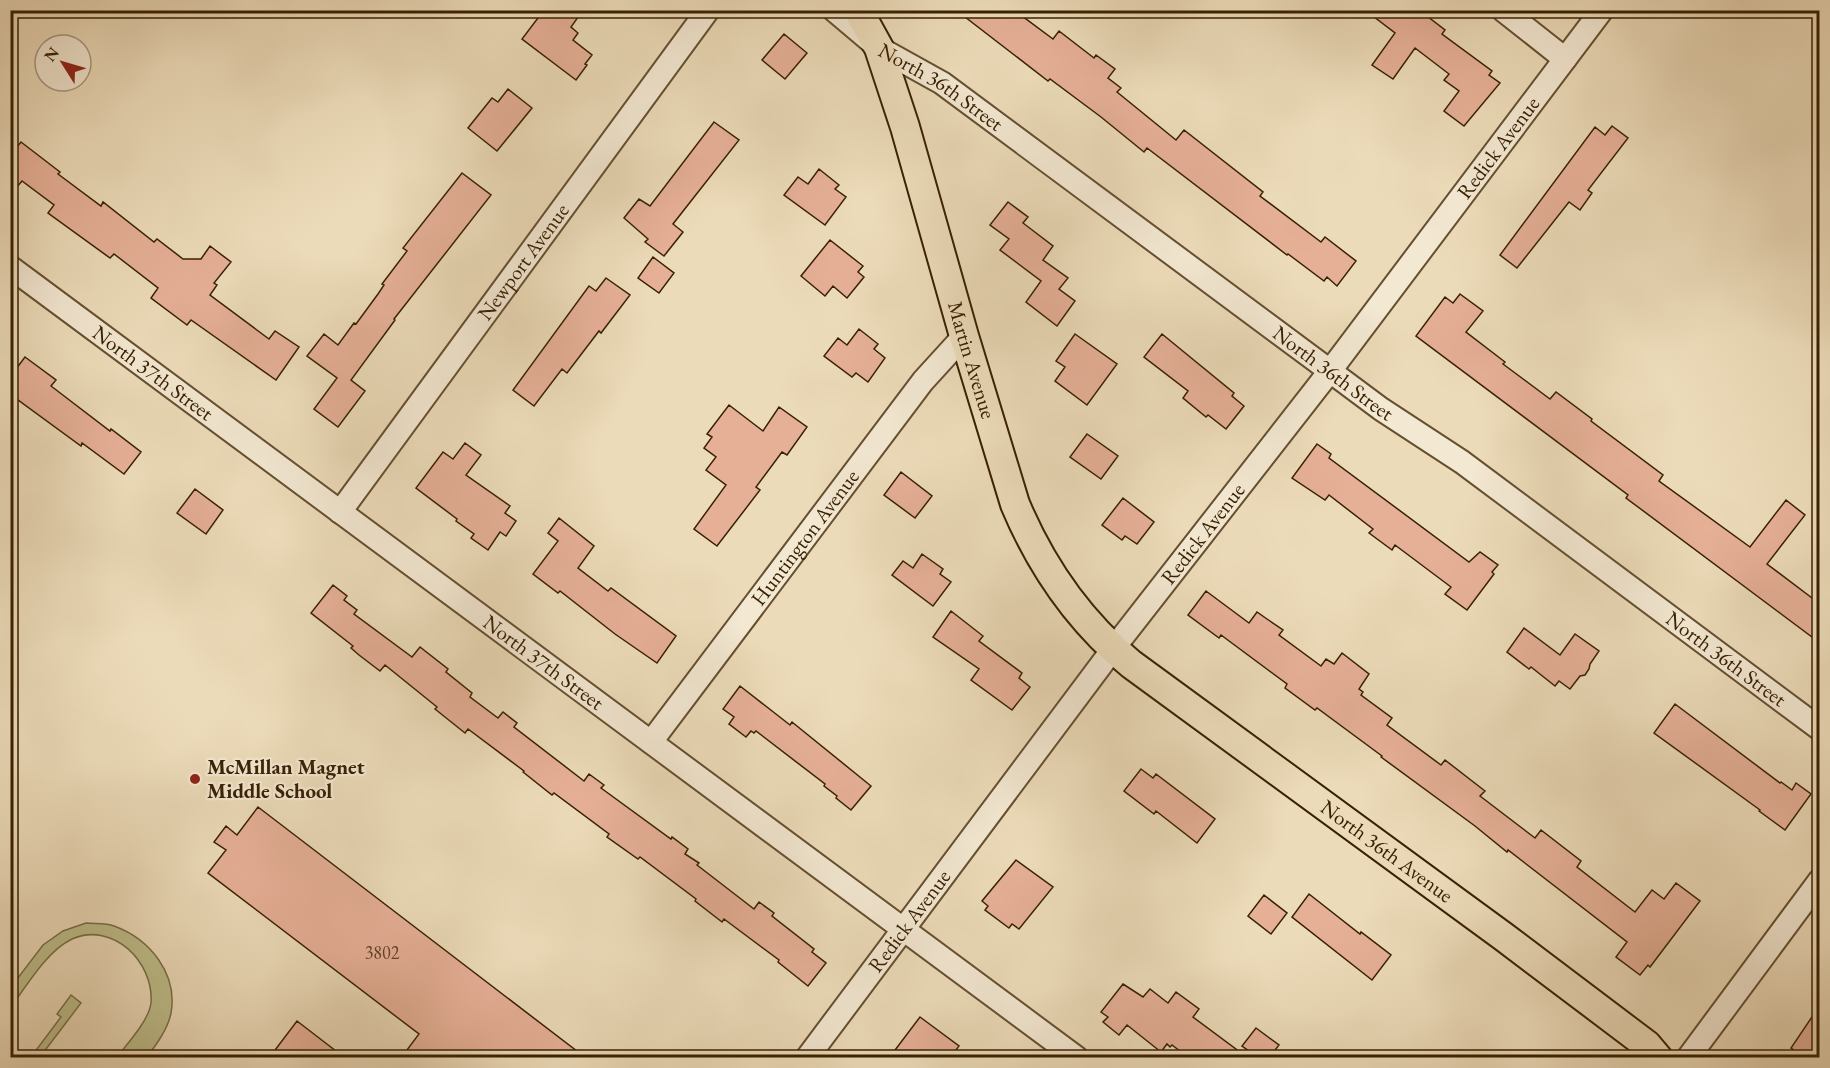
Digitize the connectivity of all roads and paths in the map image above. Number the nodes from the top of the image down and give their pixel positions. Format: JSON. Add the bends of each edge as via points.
{"nodes":[{"id":1,"x":708,"y":10,"type":"edge"},
{"id":2,"x":834,"y":10,"type":"edge"},
{"id":3,"x":858,"y":10,"type":"edge"},
{"id":4,"x":1503,"y":10,"type":"edge"},
{"id":5,"x":1602,"y":10,"type":"edge"},
{"id":6,"x":879,"y":48,"type":"junction"},
{"id":7,"x":1565,"y":59,"type":"junction"},
{"id":8,"x":10,"y":267,"type":"edge"},
{"id":9,"x":964,"y":336,"type":"junction"},
{"id":10,"x":1330,"y":372,"type":"junction"},
{"id":11,"x":340,"y":512,"type":"junction"},
{"id":12,"x":1113,"y":649,"type":"junction"},
{"id":13,"x":1820,"y":729,"type":"edge"},
{"id":14,"x":651,"y":742,"type":"junction"},
{"id":15,"x":1820,"y":880,"type":"edge"},
{"id":16,"x":903,"y":929,"type":"junction"},
{"id":17,"x":807,"y":1058,"type":"edge"},
{"id":18,"x":1077,"y":1058,"type":"edge"},
{"id":19,"x":1658,"y":1058,"type":"edge"},
{"id":20,"x":1688,"y":1058,"type":"edge"}],
"edges":[{"from":1,"to":11,"type":"street","name":"Newport Avenue"},
{"from":2,"to":6,"type":"street"},
{"from":3,"to":6,"type":"main road","name":"North 36th Street"},
{"from":4,"to":7,"type":"street"},
{"from":5,"to":7,"type":"street","name":"Redick Avenue"},
{"from":6,"to":9,"type":"main road","name":"Martin Avenue"},
{"from":6,"to":10,"type":"street","name":"North 36th Street","via":[[942,83]]},
{"from":7,"to":10,"type":"street","name":"Redick Avenue"},
{"from":8,"to":11,"type":"street","name":"North 37th Street"},
{"from":9,"to":12,"type":"main road","name":"Martin Avenue","via":[[1026,531],[1075,609]]},
{"from":9,"to":14,"type":"street","name":"Huntington Avenue","via":[[923,381]]},
{"from":10,"to":12,"type":"street","name":"Redick Avenue"},
{"from":10,"to":13,"type":"street","name":"North 36th Street","via":[[1462,462]]},
{"from":11,"to":14,"type":"street","name":"North 37th Street"},
{"from":12,"to":16,"type":"street","name":"Redick Avenue"},
{"from":12,"to":19,"type":"main road","name":"North 36th Avenue","via":[[1504,937],[1647,1045]]},
{"from":14,"to":16,"type":"street","name":"North 37th Street"},
{"from":15,"to":20,"type":"street"},
{"from":16,"to":17,"type":"street","name":"Redick Avenue"},
{"from":16,"to":18,"type":"street","name":"North 37th Street"}]}
